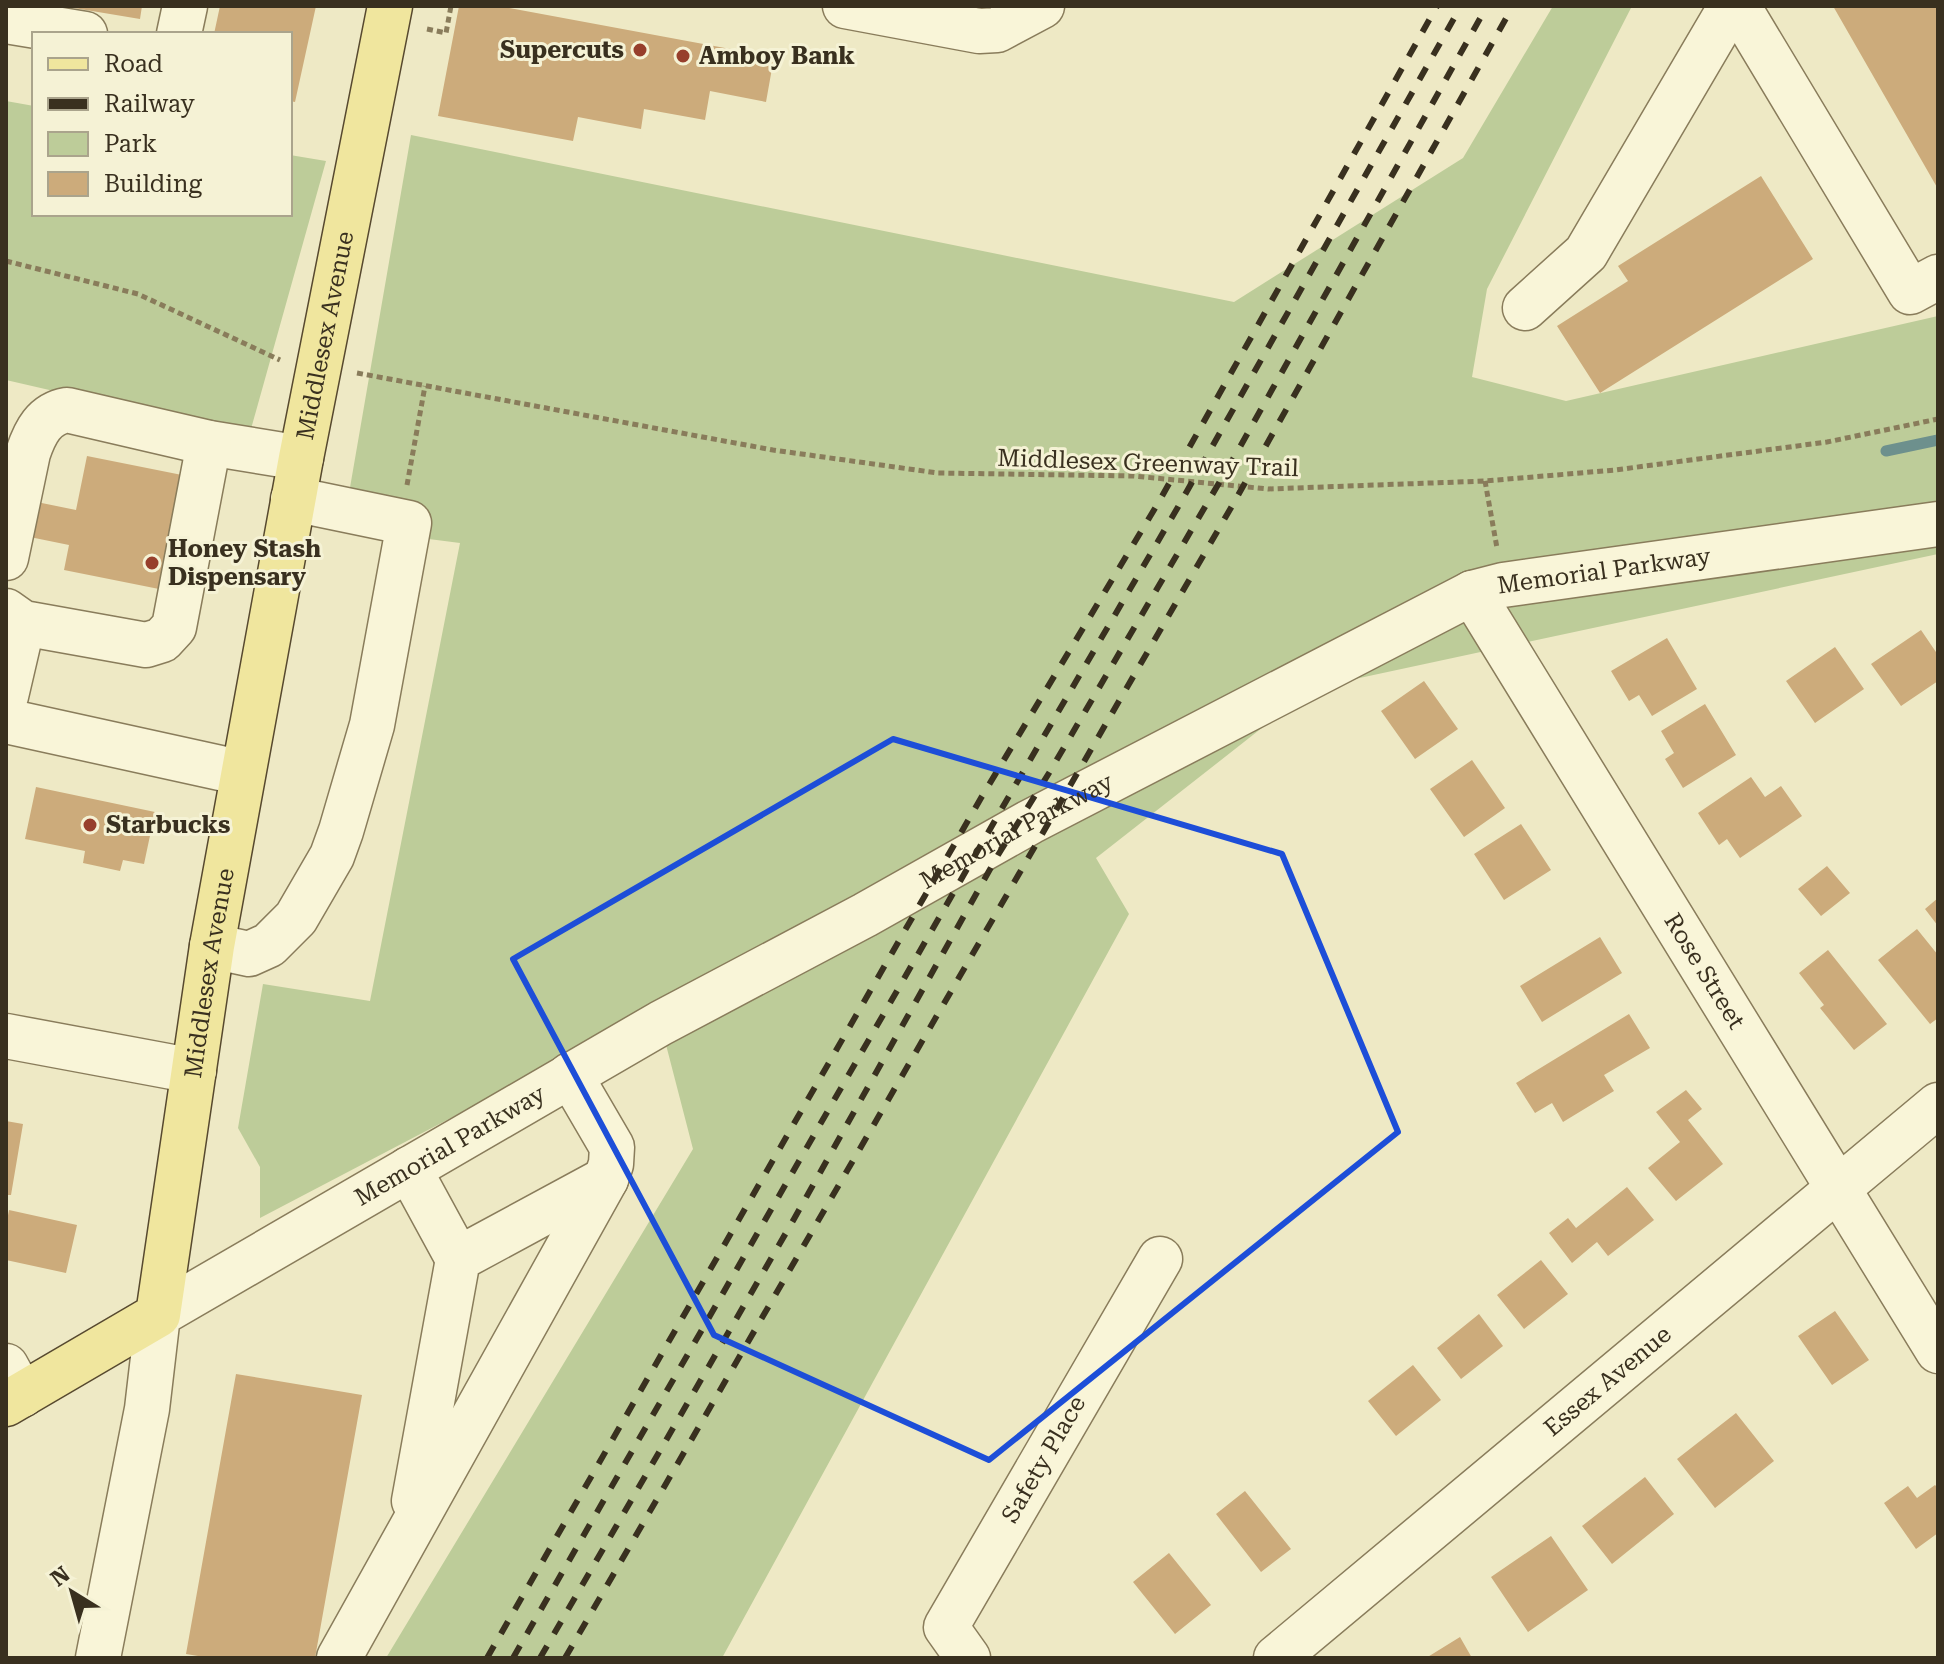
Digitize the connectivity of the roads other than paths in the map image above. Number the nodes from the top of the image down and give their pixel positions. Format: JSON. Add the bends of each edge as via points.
{"nodes":[{"id":1,"x":185,"y":6,"type":"edge"},
{"id":2,"x":390,"y":6,"type":"edge"},
{"id":3,"x":1042,"y":6,"type":"edge"},
{"id":4,"x":1731,"y":6,"type":"edge"},
{"id":5,"x":1738,"y":6,"type":"edge"},
{"id":6,"x":861,"y":8,"type":"edge"},
{"id":7,"x":6,"y":21,"type":"edge"},
{"id":8,"x":73,"y":32,"type":"edge"},
{"id":9,"x":179,"y":32,"type":"edge"},
{"id":10,"x":1924,"y":284,"type":"edge"},
{"id":11,"x":1525,"y":308,"type":"dead end"},
{"id":12,"x":209,"y":443,"type":"junction"},
{"id":13,"x":297,"y":479,"type":"junction"},
{"id":14,"x":1938,"y":524,"type":"edge"},
{"id":15,"x":6,"y":558,"type":"edge"},
{"id":16,"x":1472,"y":593,"type":"junction"},
{"id":17,"x":14,"y":617,"type":"edge"},
{"id":18,"x":6,"y":696,"type":"edge"},
{"id":19,"x":6,"y":721,"type":"edge"},
{"id":20,"x":243,"y":773,"type":"junction"},
{"id":21,"x":212,"y":946,"type":"junction"},
{"id":22,"x":6,"y":1036,"type":"edge"},
{"id":23,"x":194,"y":1071,"type":"junction"},
{"id":24,"x":570,"y":1075,"type":"junction"},
{"id":25,"x":1938,"y":1105,"type":"edge"},
{"id":26,"x":409,"y":1169,"type":"junction"},
{"id":27,"x":606,"y":1179,"type":"junction"},
{"id":28,"x":1838,"y":1189,"type":"junction"},
{"id":29,"x":458,"y":1259,"type":"junction"},
{"id":30,"x":1160,"y":1259,"type":"dead end"},
{"id":31,"x":158,"y":1315,"type":"junction"},
{"id":32,"x":1938,"y":1351,"type":"edge"},
{"id":33,"x":11,"y":1388,"type":"edge"},
{"id":34,"x":408,"y":1534,"type":"junction"},
{"id":35,"x":98,"y":1658,"type":"edge"},
{"id":36,"x":339,"y":1658,"type":"edge"},
{"id":37,"x":968,"y":1658,"type":"edge"},
{"id":38,"x":1276,"y":1658,"type":"edge"}],
"edges":[{"from":1,"to":9,"type":"street"},
{"from":2,"to":13,"type":"main road","name":"Middlesex Avenue"},
{"from":3,"to":6,"type":"street","via":[[997,30],[979,31]]},
{"from":4,"to":11,"type":"street","via":[[1586,253]]},
{"from":5,"to":10,"type":"street"},
{"from":7,"to":8,"type":"street"},
{"from":12,"to":13,"type":"street"},
{"from":12,"to":15,"type":"street","via":[[57,412],[41,424],[31,445]]},
{"from":12,"to":17,"type":"street","via":[[174,627],[162,640],[146,645]]},
{"from":13,"to":20,"type":"main road","name":"Middlesex Avenue"},
{"from":13,"to":21,"type":"street","via":[[409,523],[372,725],[332,856],[296,918],[269,945],[249,954]]},
{"from":14,"to":16,"type":"street","name":"Memorial Parkway"},
{"from":16,"to":24,"type":"street","name":"Memorial Parkway","via":[[1030,822]]},
{"from":16,"to":28,"type":"street","name":"Rose Street"},
{"from":17,"to":18,"type":"street"},
{"from":19,"to":20,"type":"street"},
{"from":20,"to":21,"type":"main road","name":"Middlesex Avenue"},
{"from":21,"to":23,"type":"main road","name":"Middlesex Avenue"},
{"from":22,"to":23,"type":"street"},
{"from":23,"to":31,"type":"main road","name":"Middlesex Avenue"},
{"from":24,"to":26,"type":"street","name":"Memorial Parkway"},
{"from":24,"to":27,"type":"street","via":[[612,1147]]},
{"from":25,"to":28,"type":"street","name":"Essex Avenue"},
{"from":26,"to":29,"type":"street"},
{"from":26,"to":31,"type":"street","name":"Memorial Parkway"},
{"from":27,"to":29,"type":"street"},
{"from":27,"to":34,"type":"street"},
{"from":28,"to":32,"type":"street","name":"Rose Street"},
{"from":28,"to":38,"type":"street","name":"Essex Avenue"},
{"from":29,"to":34,"type":"street"},
{"from":30,"to":37,"type":"street","name":"Safety Place","via":[[946,1627]]},
{"from":31,"to":33,"type":"main road"},
{"from":31,"to":35,"type":"street","name":"Middlesex Avenue","via":[[147,1409]]},
{"from":34,"to":36,"type":"street"}]}
